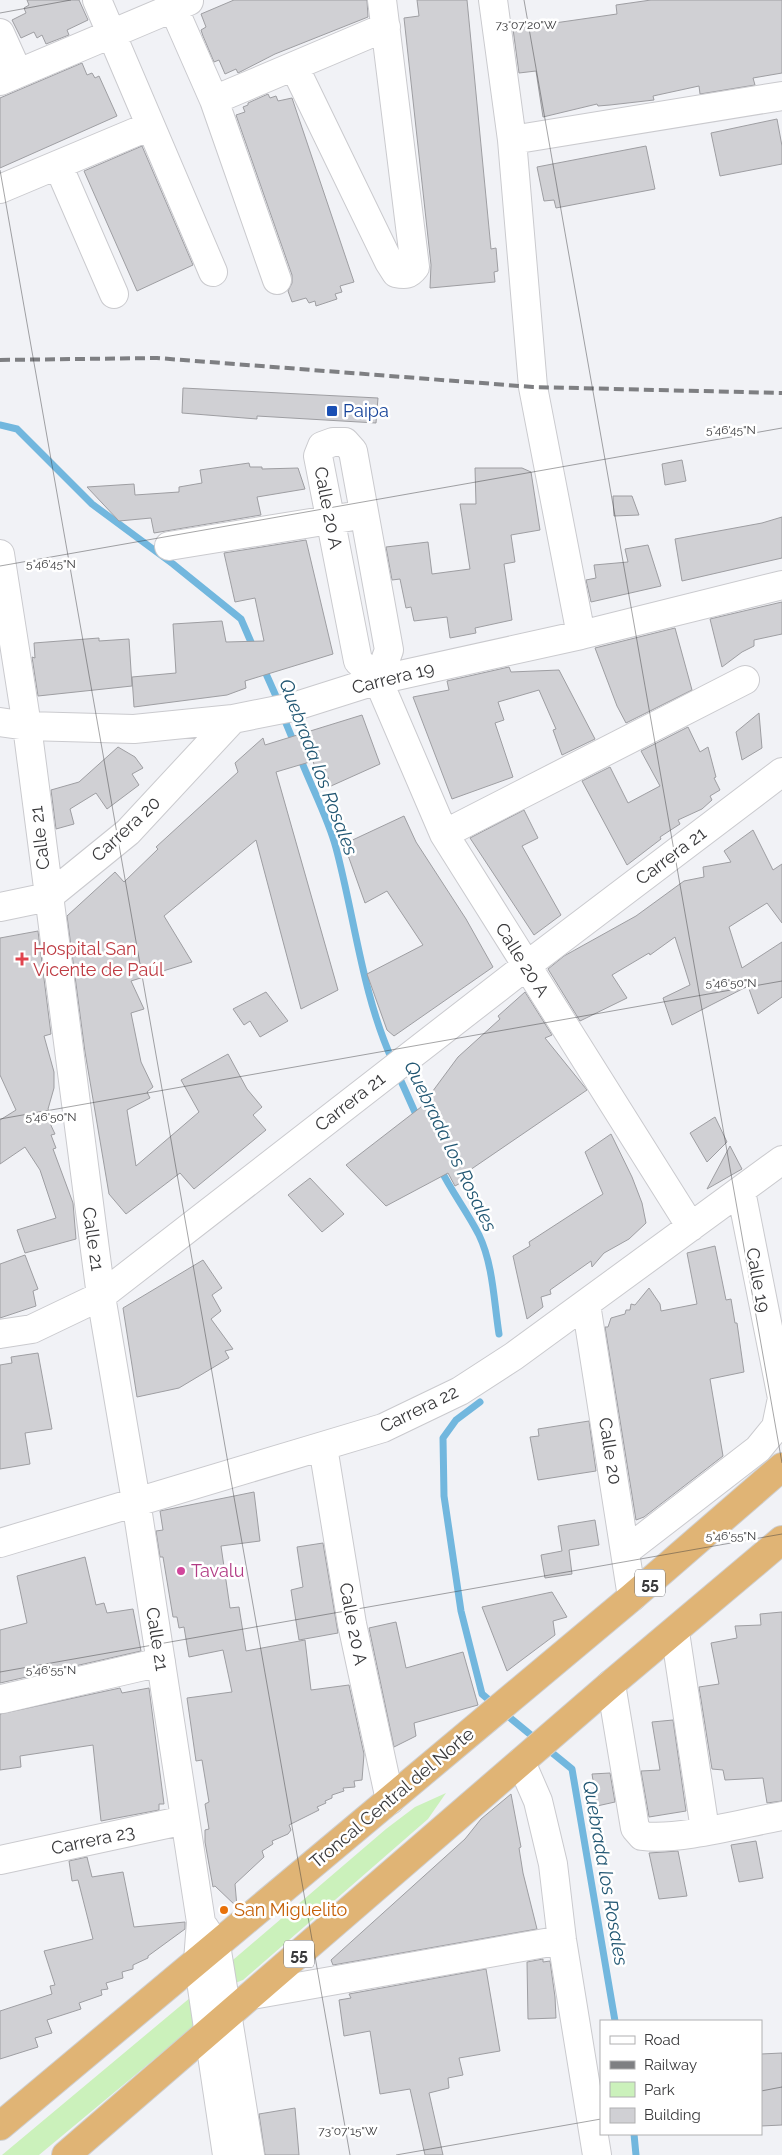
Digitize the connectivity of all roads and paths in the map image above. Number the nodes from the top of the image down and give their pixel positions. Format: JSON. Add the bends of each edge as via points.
{"nodes":[{"id":1,"x":97,"y":0,"type":"edge"},
{"id":2,"x":382,"y":0,"type":"edge"},
{"id":3,"x":494,"y":0,"type":"edge"},
{"id":4,"x":178,"y":2,"type":"edge"},
{"id":5,"x":386,"y":27,"type":"junction"},
{"id":6,"x":0,"y":33,"type":"edge"},
{"id":7,"x":112,"y":34,"type":"junction"},
{"id":8,"x":294,"y":66,"type":"junction"},
{"id":9,"x":9,"y":77,"type":"edge"},
{"id":10,"x":782,"y":96,"type":"edge"},
{"id":11,"x":214,"y":100,"type":"junction"},
{"id":12,"x":150,"y":126,"type":"junction"},
{"id":13,"x":512,"y":140,"type":"junction"},
{"id":14,"x":58,"y":164,"type":"junction"},
{"id":15,"x":0,"y":189,"type":"edge"},
{"id":16,"x":213,"y":272,"type":"dead end"},
{"id":17,"x":277,"y":280,"type":"dead end"},
{"id":18,"x":114,"y":294,"type":"dead end"},
{"id":19,"x":364,"y":514,"type":"junction"},
{"id":20,"x":329,"y":520,"type":"junction"},
{"id":21,"x":169,"y":546,"type":"dead end"},
{"id":22,"x":0,"y":554,"type":"edge"},
{"id":23,"x":782,"y":585,"type":"edge"},
{"id":24,"x":581,"y":635,"type":"junction"},
{"id":25,"x":378,"y":680,"type":"junction"},
{"id":26,"x":745,"y":680,"type":"dead end"},
{"id":27,"x":240,"y":718,"type":"junction"},
{"id":28,"x":0,"y":722,"type":"edge"},
{"id":29,"x":26,"y":726,"type":"junction"},
{"id":30,"x":781,"y":774,"type":"edge"},
{"id":31,"x":444,"y":834,"type":"junction"},
{"id":32,"x":48,"y":897,"type":"junction"},
{"id":33,"x":0,"y":907,"type":"edge"},
{"id":34,"x":526,"y":966,"type":"junction"},
{"id":35,"x":782,"y":1160,"type":"edge"},
{"id":36,"x":741,"y":1190,"type":"junction"},
{"id":37,"x":691,"y":1227,"type":"junction"},
{"id":38,"x":101,"y":1296,"type":"junction"},
{"id":39,"x":586,"y":1304,"type":"junction"},
{"id":40,"x":0,"y":1334,"type":"edge"},
{"id":41,"x":782,"y":1398,"type":"edge"},
{"id":42,"x":323,"y":1447,"type":"junction"},
{"id":43,"x":782,"y":1468,"type":"edge"},
{"id":44,"x":136,"y":1502,"type":"junction"},
{"id":45,"x":782,"y":1540,"type":"edge"},
{"id":46,"x":0,"y":1543,"type":"edge"},
{"id":47,"x":626,"y":1551,"type":"junction"},
{"id":48,"x":632,"y":1598,"type":"junction"},
{"id":49,"x":674,"y":1632,"type":"junction"},
{"id":50,"x":161,"y":1662,"type":"junction"},
{"id":51,"x":611,"y":1684,"type":"junction"},
{"id":52,"x":2,"y":1699,"type":"dead end"},
{"id":53,"x":533,"y":1752,"type":"junction"},
{"id":54,"x":390,"y":1800,"type":"junction"},
{"id":55,"x":782,"y":1816,"type":"edge"},
{"id":56,"x":185,"y":1820,"type":"junction"},
{"id":57,"x":705,"y":1830,"type":"junction"},
{"id":58,"x":0,"y":1860,"type":"edge"},
{"id":59,"x":562,"y":1940,"type":"junction"},
{"id":60,"x":207,"y":1953,"type":"junction"},
{"id":61,"x":252,"y":1995,"type":"junction"},
{"id":62,"x":227,"y":2016,"type":"junction"},
{"id":63,"x":207,"y":2034,"type":"junction"},
{"id":64,"x":0,"y":2126,"type":"edge"},
{"id":65,"x":66,"y":2155,"type":"edge"},
{"id":66,"x":227,"y":2155,"type":"edge"},
{"id":67,"x":250,"y":2155,"type":"edge"},
{"id":68,"x":597,"y":2155,"type":"edge"}],
"edges":[{"from":1,"to":7,"type":"street"},
{"from":2,"to":5,"type":"street"},
{"from":3,"to":13,"type":"street"},
{"from":4,"to":7,"type":"street"},
{"from":4,"to":11,"type":"street"},
{"from":5,"to":8,"type":"street"},
{"from":5,"to":8,"type":"street","via":[[415,267],[410,273],[396,272],[389,262]]},
{"from":6,"to":9,"type":"street"},
{"from":7,"to":9,"type":"street"},
{"from":7,"to":12,"type":"street"},
{"from":8,"to":11,"type":"street"},
{"from":10,"to":13,"type":"street"},
{"from":11,"to":17,"type":"street"},
{"from":12,"to":14,"type":"street"},
{"from":12,"to":16,"type":"street"},
{"from":13,"to":24,"type":"street","via":[[533,387]]},
{"from":14,"to":15,"type":"street"},
{"from":14,"to":18,"type":"street"},
{"from":19,"to":20,"type":"street"},
{"from":19,"to":20,"type":"street","name":"Calle 20 A","via":[[353,451],[345,442],[333,442],[322,446],[318,456]]},
{"from":19,"to":25,"type":"street","name":"Calle 20 A","via":[[389,650]]},
{"from":20,"to":21,"type":"street"},
{"from":20,"to":25,"type":"street","name":"Calle 20 A","via":[[358,661]]},
{"from":22,"to":29,"type":"street","name":"Calle 21"},
{"from":23,"to":24,"type":"street","name":"Carrera 19"},
{"from":24,"to":25,"type":"street","name":"Carrera 19"},
{"from":25,"to":27,"type":"street","name":"Carrera 19","via":[[293,707]]},
{"from":25,"to":31,"type":"street","name":"Calle 20 A"},
{"from":26,"to":31,"type":"street"},
{"from":27,"to":29,"type":"street","name":"Carrera 19","via":[[134,729]]},
{"from":27,"to":32,"type":"street","name":"Carrera 20","via":[[128,832]]},
{"from":28,"to":29,"type":"street","name":"Carrera 19"},
{"from":29,"to":32,"type":"street","name":"Calle 21"},
{"from":30,"to":34,"type":"street","name":"Carrera 21"},
{"from":31,"to":34,"type":"street","name":"Calle 20 A"},
{"from":32,"to":33,"type":"street","name":"Carrera 20"},
{"from":32,"to":38,"type":"street","name":"Calle 21"},
{"from":34,"to":37,"type":"street","name":"Calle 20 A"},
{"from":34,"to":38,"type":"street","name":"Carrera 21"},
{"from":35,"to":36,"type":"street","name":"Carrera 22"},
{"from":36,"to":37,"type":"street","name":"Carrera 22"},
{"from":36,"to":41,"type":"street","name":"Calle 19"},
{"from":37,"to":39,"type":"street","name":"Carrera 22"},
{"from":38,"to":40,"type":"street","name":"Carrera 21","via":[[32,1329]]},
{"from":38,"to":44,"type":"street","name":"Calle 21"},
{"from":39,"to":42,"type":"street","name":"Carrera 22","via":[[460,1391],[382,1428]]},
{"from":39,"to":47,"type":"street","name":"Calle 20"},
{"from":41,"to":47,"type":"street","name":"Calle 19","via":[[776,1427],[758,1449]]},
{"from":42,"to":44,"type":"street","name":"Carrera 22"},
{"from":42,"to":54,"type":"street","name":"Calle 20 A","via":[[352,1624]]},
{"from":43,"to":48,"type":"highway","name":"Troncal Central del Norte","number":"55"},
{"from":44,"to":46,"type":"street","name":"Carrera 22"},
{"from":44,"to":50,"type":"street","name":"Calle 21"},
{"from":45,"to":49,"type":"highway","number":"55"},
{"from":47,"to":48,"type":"street","name":"Calle 20"},
{"from":48,"to":54,"type":"highway","name":"Troncal Central del Norte","number":"55"},
{"from":49,"to":51,"type":"highway","number":"55"},
{"from":49,"to":57,"type":"street"},
{"from":50,"to":52,"type":"street"},
{"from":50,"to":56,"type":"street","name":"Calle 21"},
{"from":51,"to":53,"type":"highway","number":"55"},
{"from":51,"to":57,"type":"street","via":[[635,1828],[642,1836],[653,1838]]},
{"from":53,"to":59,"type":"street","via":[[538,1801],[553,1864]]},
{"from":53,"to":61,"type":"highway","number":"55"},
{"from":54,"to":60,"type":"highway","name":"Troncal Central del Norte","number":"55"},
{"from":55,"to":57,"type":"street"},
{"from":56,"to":58,"type":"street","name":"Carrera 23"},
{"from":56,"to":60,"type":"street","name":"Calle 21"},
{"from":59,"to":61,"type":"street"},
{"from":59,"to":68,"type":"street"},
{"from":60,"to":62,"type":"street"},
{"from":60,"to":63,"type":"street"},
{"from":60,"to":64,"type":"highway","name":"Troncal Central del Norte","number":"55"},
{"from":61,"to":62,"type":"highway","number":"55"},
{"from":62,"to":63,"type":"highway","number":"55"},
{"from":62,"to":67,"type":"street"},
{"from":63,"to":65,"type":"highway","number":"55"},
{"from":63,"to":66,"type":"street"}]}
